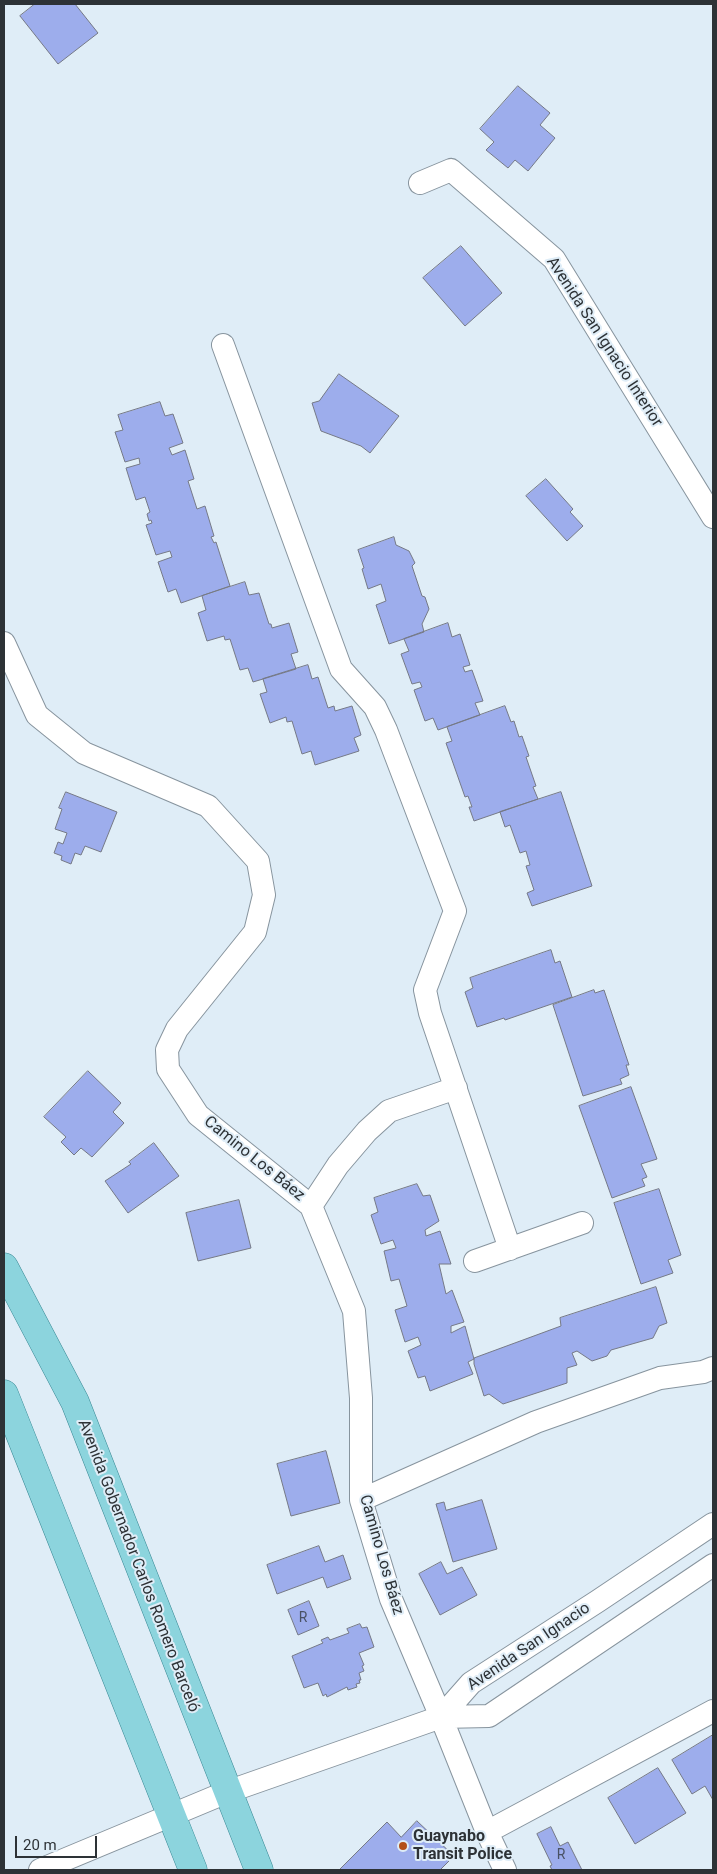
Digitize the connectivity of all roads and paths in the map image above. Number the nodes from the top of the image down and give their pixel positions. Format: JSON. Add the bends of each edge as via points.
{"nodes":[{"id":1,"x":420,"y":182,"type":"dead end"},
{"id":2,"x":223,"y":345,"type":"dead end"},
{"id":3,"x":713,"y":517,"type":"edge"},
{"id":4,"x":4,"y":643,"type":"edge"},
{"id":5,"x":456,"y":1088,"type":"junction"},
{"id":6,"x":311,"y":1206,"type":"junction"},
{"id":7,"x":582,"y":1223,"type":"dead end"},
{"id":8,"x":510,"y":1248,"type":"junction"},
{"id":9,"x":475,"y":1261,"type":"dead end"},
{"id":10,"x":4,"y":1267,"type":"edge"},
{"id":11,"x":713,"y":1368,"type":"edge"},
{"id":12,"x":4,"y":1394,"type":"edge"},
{"id":13,"x":361,"y":1500,"type":"junction"},
{"id":14,"x":713,"y":1524,"type":"edge"},
{"id":15,"x":713,"y":1565,"type":"edge"},
{"id":16,"x":713,"y":1711,"type":"edge"},
{"id":17,"x":441,"y":1717,"type":"junction"},
{"id":18,"x":227,"y":1792,"type":"junction"},
{"id":19,"x":170,"y":1815,"type":"junction"},
{"id":20,"x":487,"y":1832,"type":"junction"},
{"id":21,"x":40,"y":1870,"type":"edge"},
{"id":22,"x":193,"y":1870,"type":"edge"},
{"id":23,"x":259,"y":1870,"type":"edge"},
{"id":24,"x":505,"y":1870,"type":"edge"}],
"edges":[{"from":1,"to":3,"type":"street","name":"Avenida San Ignacio Interior","via":[[451,170],[554,259]]},
{"from":2,"to":5,"type":"street","via":[[341,669],[375,707],[386,730],[456,911],[425,990]]},
{"from":4,"to":6,"type":"street","name":"Camino Los Báez","via":[[37,715],[84,753],[208,806],[258,861],[264,895],[255,932],[177,1029],[167,1050],[168,1069],[198,1114]]},
{"from":5,"to":6,"type":"street","via":[[389,1111],[338,1166]]},
{"from":5,"to":8,"type":"street"},
{"from":6,"to":13,"type":"street","name":"Camino Los Báez","via":[[354,1311],[361,1398]]},
{"from":7,"to":8,"type":"street"},
{"from":8,"to":9,"type":"street"},
{"from":10,"to":18,"type":"main road","name":"Avenida Gobernador Carlos Romero Barceló","via":[[75,1402]]},
{"from":11,"to":13,"type":"street","via":[[660,1378],[536,1422]]},
{"from":12,"to":19,"type":"main road"},
{"from":13,"to":17,"type":"street","name":"Camino Los Báez","via":[[391,1599]]},
{"from":14,"to":17,"type":"street","name":"Avenida San Ignacio","via":[[471,1682]]},
{"from":15,"to":17,"type":"street","name":"Avenida San Ignacio","via":[[489,1716]]},
{"from":16,"to":20,"type":"street"},
{"from":17,"to":18,"type":"street"},
{"from":17,"to":20,"type":"street","name":"Camino Los Báez"},
{"from":18,"to":19,"type":"street"},
{"from":18,"to":23,"type":"main road","name":"Avenida Gobernador Carlos Romero Barceló"},
{"from":19,"to":21,"type":"street"},
{"from":19,"to":22,"type":"main road"},
{"from":20,"to":24,"type":"street","name":"Camino Los Báez"}]}
